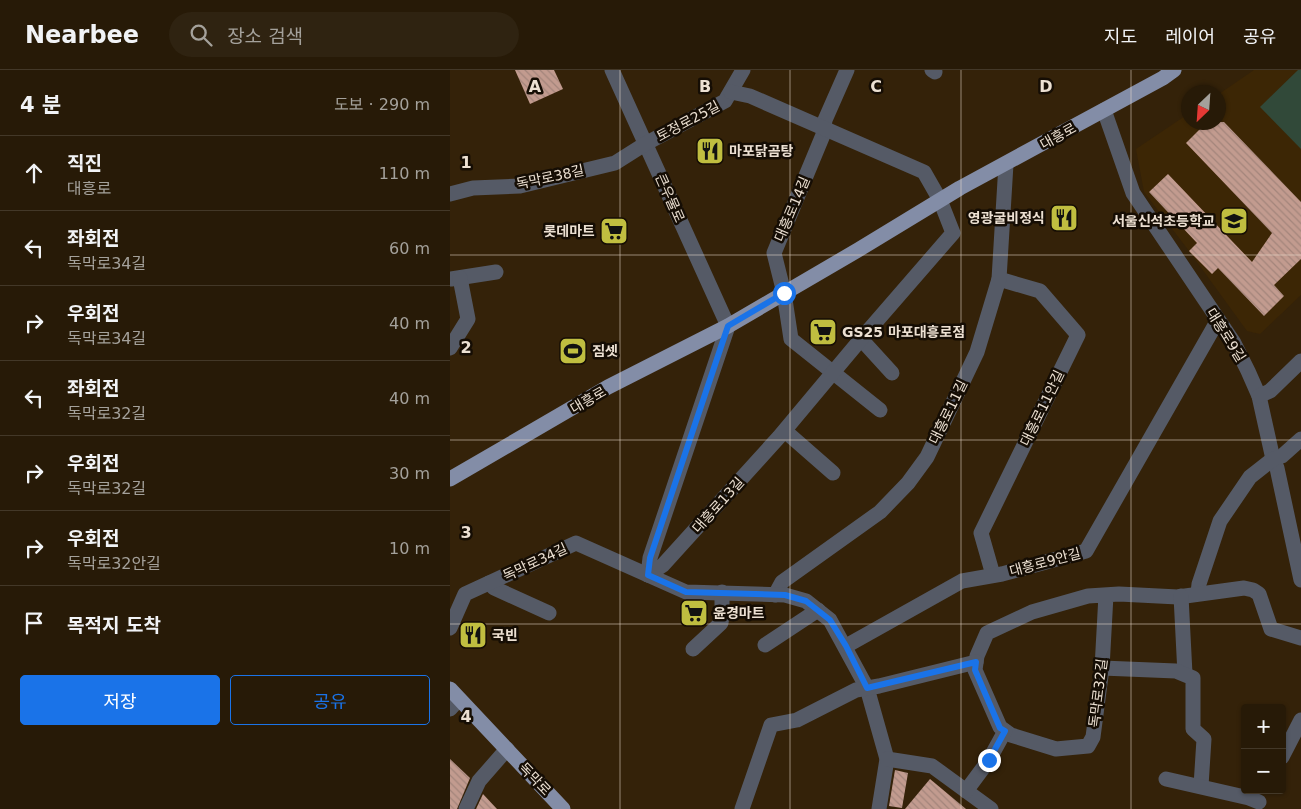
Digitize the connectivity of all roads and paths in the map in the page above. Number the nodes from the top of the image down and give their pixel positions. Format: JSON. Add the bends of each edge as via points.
{"nodes":[{"id":1,"x":612,"y":70,"type":"edge"},
{"id":2,"x":743,"y":70,"type":"edge"},
{"id":3,"x":847,"y":70,"type":"edge"},
{"id":4,"x":1174,"y":70,"type":"edge"},
{"id":5,"x":731,"y":92,"type":"junction"},
{"id":6,"x":1104,"y":110,"type":"junction"},
{"id":7,"x":824,"y":127,"type":"junction"},
{"id":8,"x":645,"y":144,"type":"junction"},
{"id":9,"x":1006,"y":164,"type":"junction"},
{"id":10,"x":450,"y":194,"type":"edge"},
{"id":11,"x":940,"y":200,"type":"junction"},
{"id":12,"x":496,"y":272,"type":"dead end"},
{"id":13,"x":455,"y":279,"type":"edge"},
{"id":14,"x":999,"y":279,"type":"junction"},
{"id":15,"x":784,"y":293,"type":"junction"},
{"id":16,"x":1218,"y":320,"type":"junction"},
{"id":17,"x":728,"y":326,"type":"junction"},
{"id":18,"x":861,"y":339,"type":"junction"},
{"id":19,"x":450,"y":348,"type":"edge"},
{"id":20,"x":1301,"y":362,"type":"edge"},
{"id":21,"x":834,"y":372,"type":"junction"},
{"id":22,"x":892,"y":373,"type":"dead end"},
{"id":23,"x":1259,"y":396,"type":"junction"},
{"id":24,"x":880,"y":410,"type":"dead end"},
{"id":25,"x":785,"y":431,"type":"junction"},
{"id":26,"x":1301,"y":439,"type":"edge"},
{"id":27,"x":1274,"y":459,"type":"junction"},
{"id":28,"x":833,"y":473,"type":"dead end"},
{"id":29,"x":450,"y":479,"type":"edge"},
{"id":30,"x":648,"y":575,"type":"junction"},
{"id":31,"x":993,"y":575,"type":"junction"},
{"id":32,"x":1301,"y":580,"type":"edge"},
{"id":33,"x":489,"y":583,"type":"junction"},
{"id":34,"x":722,"y":592,"type":"junction"},
{"id":35,"x":1198,"y":593,"type":"junction"},
{"id":36,"x":775,"y":595,"type":"junction"},
{"id":37,"x":1106,"y":595,"type":"junction"},
{"id":38,"x":1181,"y":596,"type":"junction"},
{"id":39,"x":818,"y":610,"type":"junction"},
{"id":40,"x":549,"y":614,"type":"dead end"},
{"id":41,"x":450,"y":628,"type":"edge"},
{"id":42,"x":1301,"y":638,"type":"edge"},
{"id":43,"x":765,"y":645,"type":"dead end"},
{"id":44,"x":846,"y":646,"type":"junction"},
{"id":45,"x":693,"y":649,"type":"dead end"},
{"id":46,"x":976,"y":662,"type":"junction"},
{"id":47,"x":1102,"y":668,"type":"junction"},
{"id":48,"x":1185,"y":674,"type":"junction"},
{"id":49,"x":867,"y":688,"type":"junction"},
{"id":50,"x":453,"y":699,"type":"edge"},
{"id":51,"x":1301,"y":720,"type":"edge"},
{"id":52,"x":1005,"y":731,"type":"junction"},
{"id":53,"x":507,"y":748,"type":"junction"},
{"id":54,"x":1286,"y":749,"type":"edge"},
{"id":55,"x":887,"y":760,"type":"junction"},
{"id":56,"x":1166,"y":779,"type":"dead end"},
{"id":57,"x":1201,"y":786,"type":"junction"},
{"id":58,"x":966,"y":791,"type":"junction"},
{"id":59,"x":1260,"y":800,"type":"edge"},
{"id":60,"x":466,"y":809,"type":"edge"},
{"id":61,"x":563,"y":809,"type":"edge"},
{"id":62,"x":742,"y":809,"type":"edge"},
{"id":63,"x":880,"y":809,"type":"edge"},
{"id":64,"x":991,"y":809,"type":"edge"}],
"edges":[{"from":1,"to":8,"type":"street","name":"큰우물로"},
{"from":2,"to":5,"type":"street","name":"토정로25길"},
{"from":3,"to":7,"type":"street","name":"대흥로14길"},
{"from":4,"to":6,"type":"main road","name":"대흥로"},
{"from":5,"to":7,"type":"street","via":[[750,96]]},
{"from":5,"to":8,"type":"street","name":"토정로25길","via":[[725,101]]},
{"from":6,"to":9,"type":"main road","name":"대흥로"},
{"from":6,"to":16,"type":"street","name":"대흥로9길","via":[[1133,193]]},
{"from":7,"to":11,"type":"street","via":[[924,172]]},
{"from":7,"to":15,"type":"street","name":"대흥로14길","via":[[774,253]]},
{"from":8,"to":10,"type":"street","name":"독막로38길","via":[[615,163],[520,186],[473,188]]},
{"from":8,"to":17,"type":"street","name":"큰우물로"},
{"from":9,"to":11,"type":"main road","name":"대흥로"},
{"from":9,"to":14,"type":"street","name":"대흥로11길"},
{"from":11,"to":15,"type":"main road","name":"대흥로"},
{"from":11,"to":18,"type":"street","name":"대흥로13길","via":[[953,233]]},
{"from":12,"to":13,"type":"street"},
{"from":13,"to":19,"type":"street","via":[[468,319]]},
{"from":14,"to":31,"type":"street","name":"대흥로11안길","via":[[1040,291],[1078,335],[981,533]]},
{"from":14,"to":36,"type":"street","name":"대흥로11길","via":[[976,352],[927,456],[908,483],[880,512],[782,582]]},
{"from":15,"to":17,"type":"main road","name":"대흥로"},
{"from":15,"to":21,"type":"street","name":"대흥로14길","via":[[792,339]]},
{"from":16,"to":23,"type":"street","name":"대흥로9길","via":[[1234,343]]},
{"from":16,"to":31,"type":"street","name":"대흥로9안길","via":[[1086,552]]},
{"from":17,"to":29,"type":"main road","name":"대흥로","via":[[608,388]]},
{"from":17,"to":30,"type":"street","via":[[650,558]]},
{"from":18,"to":21,"type":"street","name":"대흥로13길"},
{"from":18,"to":22,"type":"street"},
{"from":20,"to":23,"type":"street","via":[[1270,391]]},
{"from":21,"to":24,"type":"street"},
{"from":21,"to":25,"type":"street","name":"대흥로13길"},
{"from":23,"to":27,"type":"street","name":"대흥로9길"},
{"from":25,"to":28,"type":"street"},
{"from":25,"to":30,"type":"street","name":"대흥로13길","via":[[664,565]]},
{"from":26,"to":27,"type":"street"},
{"from":27,"to":32,"type":"street","name":"대흥로9길"},
{"from":27,"to":35,"type":"street","via":[[1250,476],[1220,522]]},
{"from":30,"to":33,"type":"street","name":"독막로34길","via":[[576,543]]},
{"from":30,"to":34,"type":"street","name":"독막로34길","via":[[686,592]]},
{"from":31,"to":44,"type":"street","name":"대흥로9안길","via":[[962,581]]},
{"from":33,"to":40,"type":"street","name":"독막로34길"},
{"from":33,"to":41,"type":"street","name":"독막로34길","via":[[465,594]]},
{"from":34,"to":36,"type":"street","name":"독막로34길"},
{"from":34,"to":45,"type":"street","via":[[721,623]]},
{"from":35,"to":38,"type":"street"},
{"from":35,"to":42,"type":"street","via":[[1253,590],[1259,594],[1271,629]]},
{"from":36,"to":39,"type":"street","name":"독막로34길","via":[[806,601]]},
{"from":37,"to":38,"type":"street"},
{"from":37,"to":46,"type":"street","via":[[1088,596],[1032,612],[987,633]]},
{"from":37,"to":47,"type":"street","name":"독막로32길"},
{"from":38,"to":48,"type":"street"},
{"from":39,"to":43,"type":"street"},
{"from":39,"to":44,"type":"street","name":"독막로34길","via":[[830,620]]},
{"from":44,"to":49,"type":"street","name":"독막로34길"},
{"from":46,"to":49,"type":"street"},
{"from":46,"to":52,"type":"street","via":[[975,670],[1000,728]]},
{"from":47,"to":48,"type":"street"},
{"from":47,"to":52,"type":"street","name":"독막로32길","via":[[1088,746],[1056,749]]},
{"from":48,"to":57,"type":"street","via":[[1194,678],[1194,729],[1204,740]]},
{"from":49,"to":55,"type":"street","name":"독막로34길"},
{"from":49,"to":62,"type":"street","via":[[856,690],[797,720],[771,725]]},
{"from":50,"to":53,"type":"main road","name":"독막로"},
{"from":51,"to":54,"type":"street"},
{"from":52,"to":58,"type":"street"},
{"from":53,"to":60,"type":"street","via":[[479,781]]},
{"from":53,"to":61,"type":"main road","name":"독막로"},
{"from":55,"to":58,"type":"street","via":[[932,766]]},
{"from":55,"to":63,"type":"street"},
{"from":56,"to":57,"type":"street"},
{"from":57,"to":59,"type":"street"},
{"from":58,"to":64,"type":"street"}]}
